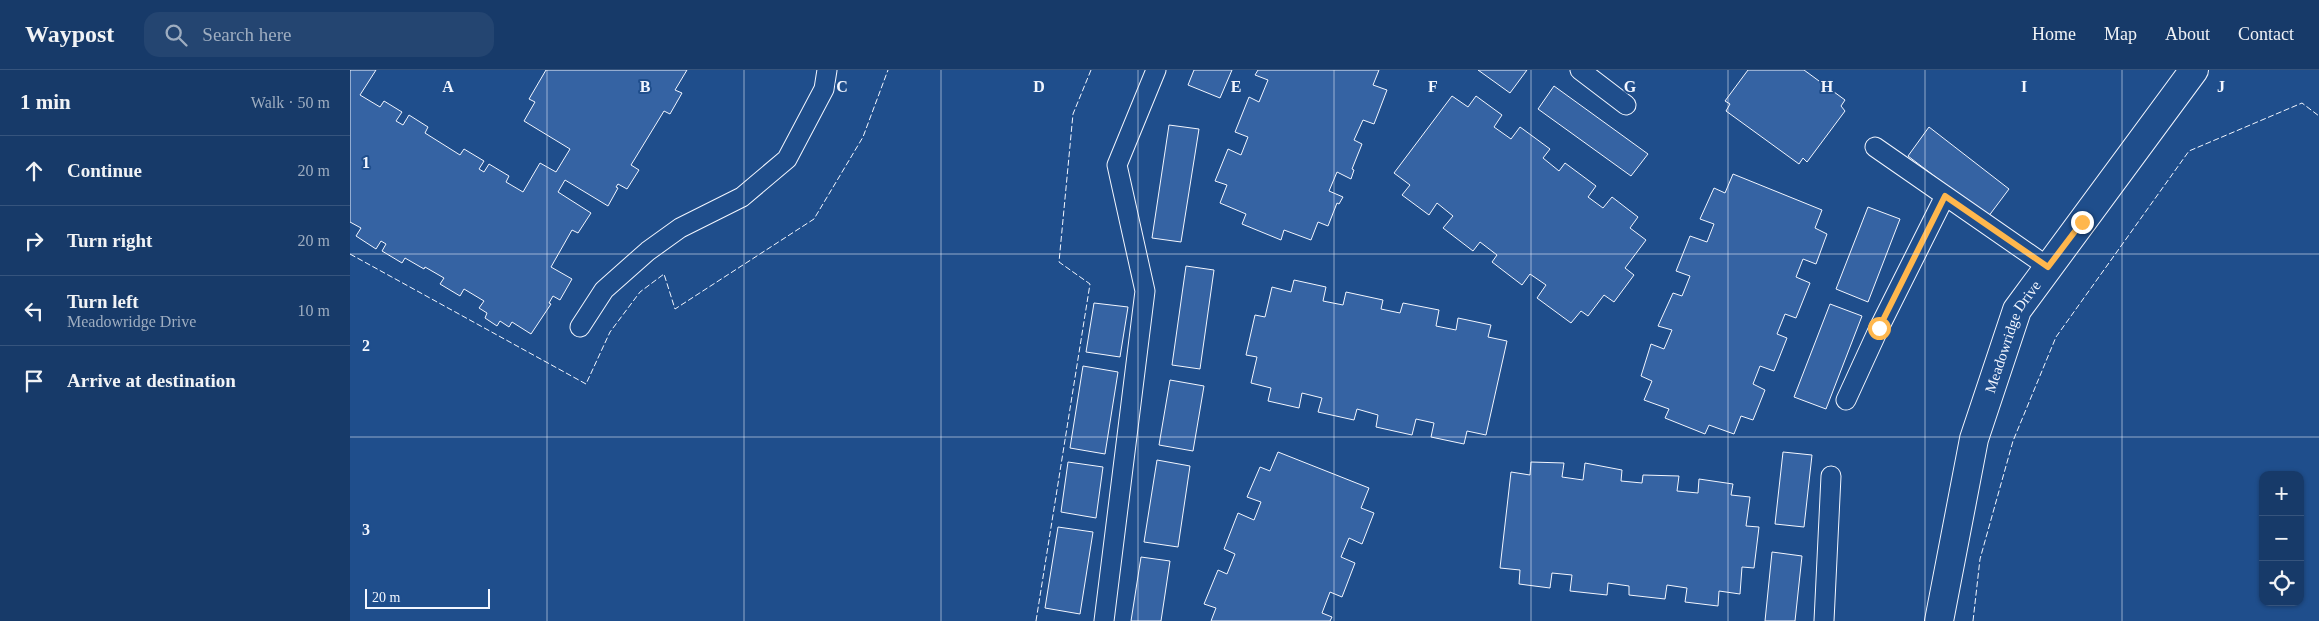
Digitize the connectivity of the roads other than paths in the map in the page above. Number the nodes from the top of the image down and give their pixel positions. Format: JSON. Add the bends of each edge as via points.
{"nodes":[{"id":1,"x":827,"y":70,"type":"edge"},
{"id":2,"x":1156,"y":70,"type":"edge"},
{"id":3,"x":1580,"y":70,"type":"edge"},
{"id":4,"x":2194,"y":70,"type":"edge"},
{"id":5,"x":1626,"y":105,"type":"dead end"},
{"id":6,"x":1875,"y":147,"type":"dead end"},
{"id":7,"x":1945,"y":196,"type":"junction"},
{"id":8,"x":2048,"y":267,"type":"junction"},
{"id":9,"x":580,"y":327,"type":"dead end"},
{"id":10,"x":1846,"y":400,"type":"dead end"},
{"id":11,"x":1831,"y":476,"type":"dead end"},
{"id":12,"x":1104,"y":621,"type":"edge"},
{"id":13,"x":1824,"y":621,"type":"edge"},
{"id":14,"x":1939,"y":621,"type":"edge"}],
"edges":[{"from":1,"to":9,"type":"lane","via":[[824,89],[787,159],[742,197],[680,228],[648,251],[604,290]]},
{"from":2,"to":12,"type":"lane","via":[[1117,165],[1145,291]]},
{"from":3,"to":5,"type":"lane"},
{"from":4,"to":8,"type":"street","name":"Meadowridge Drive"},
{"from":6,"to":7,"type":"lane"},
{"from":7,"to":8,"type":"lane"},
{"from":7,"to":10,"type":"lane"},
{"from":8,"to":14,"type":"street","name":"Meadowridge Drive","via":[[2017,310],[1974,438]]},
{"from":11,"to":13,"type":"lane"}]}
